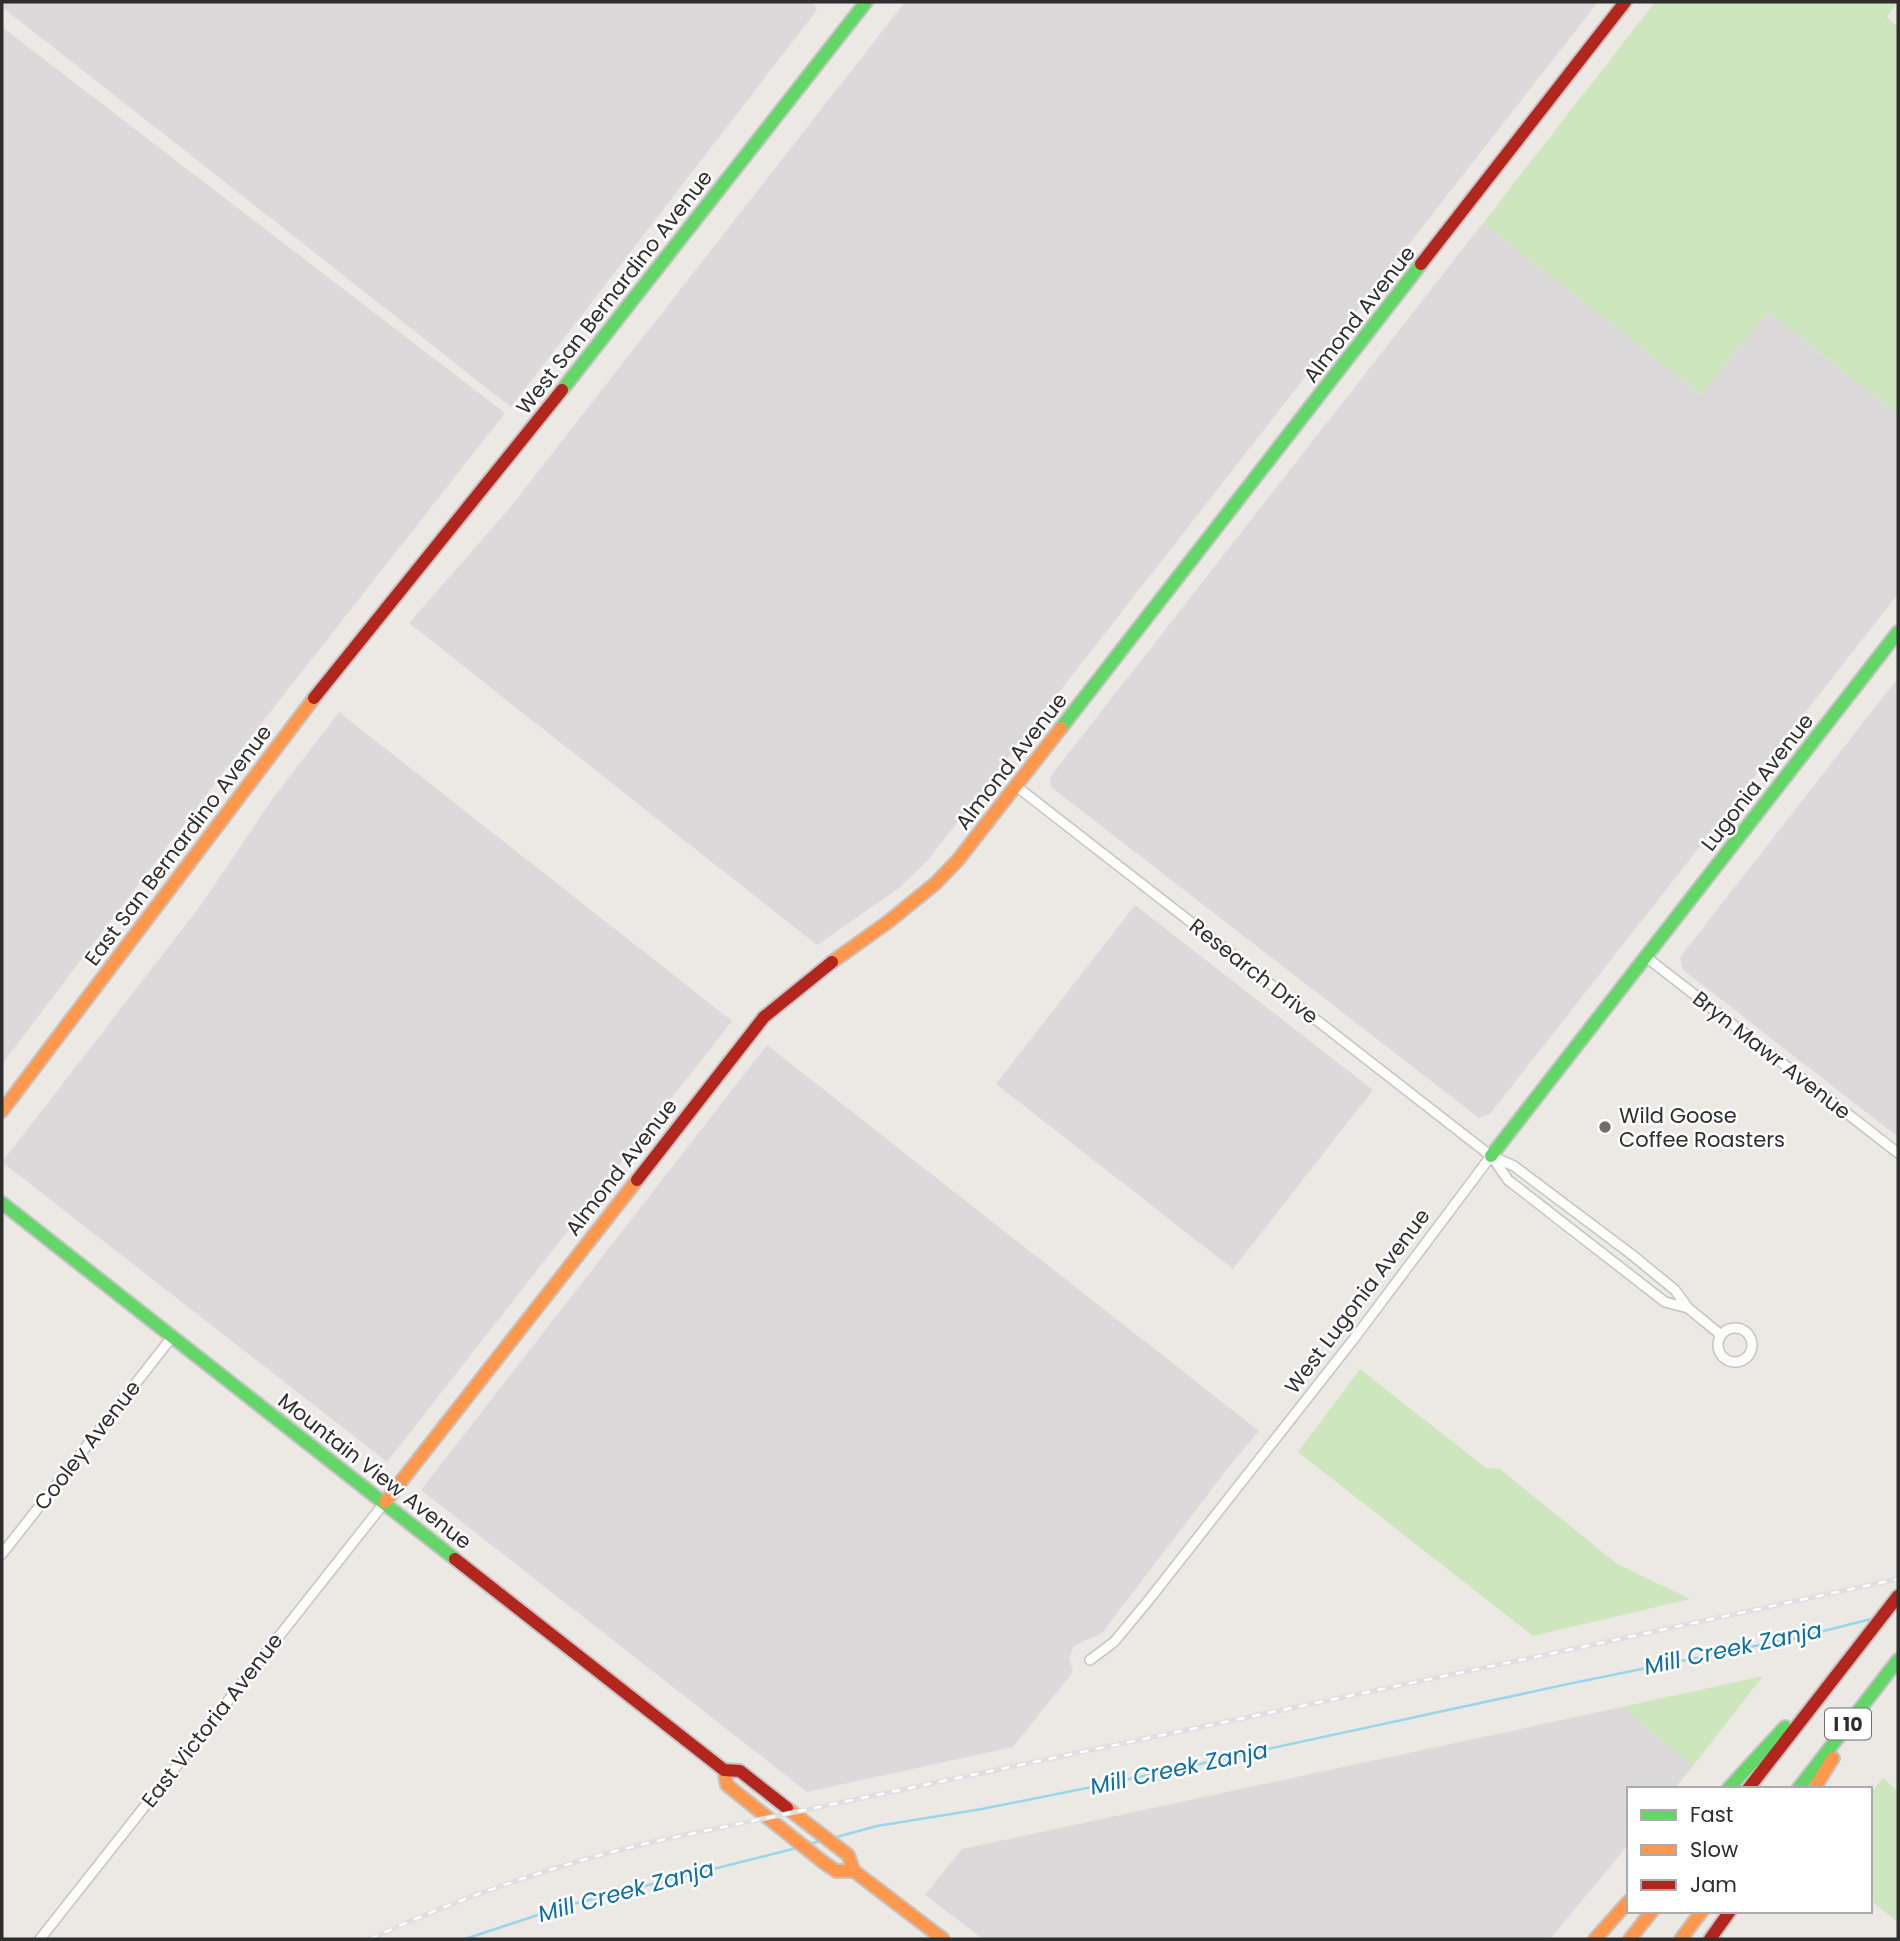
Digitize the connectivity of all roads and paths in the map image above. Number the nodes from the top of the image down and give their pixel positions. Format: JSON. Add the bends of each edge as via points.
{"nodes":[{"id":1,"x":848,"y":2,"type":"edge"},
{"id":2,"x":1625,"y":2,"type":"edge"},
{"id":3,"x":863,"y":6,"type":"edge"},
{"id":4,"x":387,"y":603,"type":"joint"},
{"id":5,"x":1898,"y":632,"type":"edge"},
{"id":6,"x":1016,"y":786,"type":"junction"},
{"id":7,"x":1646,"y":957,"type":"junction"},
{"id":8,"x":2,"y":1111,"type":"edge"},
{"id":9,"x":1898,"y":1153,"type":"edge"},
{"id":10,"x":1491,"y":1156,"type":"junction"},
{"id":11,"x":2,"y":1203,"type":"edge"},
{"id":12,"x":1688,"y":1308,"type":"junction"},
{"id":13,"x":1721,"y":1335,"type":"dead end"},
{"id":14,"x":172,"y":1337,"type":"junction"},
{"id":15,"x":384,"y":1502,"type":"junction"},
{"id":16,"x":2,"y":1554,"type":"edge"},
{"id":17,"x":1898,"y":1596,"type":"edge"},
{"id":18,"x":1090,"y":1660,"type":"dead end"},
{"id":19,"x":1898,"y":1660,"type":"edge"},
{"id":20,"x":1887,"y":1675,"type":"junction"},
{"id":21,"x":1832,"y":1681,"type":"junction"},
{"id":22,"x":724,"y":1770,"type":"junction"},
{"id":23,"x":1730,"y":1787,"type":"edge"},
{"id":24,"x":1750,"y":1787,"type":"edge"},
{"id":25,"x":1800,"y":1787,"type":"edge"},
{"id":26,"x":1815,"y":1787,"type":"edge"},
{"id":27,"x":854,"y":1871,"type":"junction"},
{"id":28,"x":1627,"y":1902,"type":"edge"},
{"id":29,"x":1650,"y":1913,"type":"edge"},
{"id":30,"x":1700,"y":1913,"type":"edge"},
{"id":31,"x":1729,"y":1913,"type":"edge"},
{"id":32,"x":40,"y":1939,"type":"edge"},
{"id":33,"x":943,"y":1939,"type":"edge"},
{"id":34,"x":1595,"y":1939,"type":"edge"},
{"id":35,"x":1630,"y":1939,"type":"edge"},
{"id":36,"x":1681,"y":1939,"type":"edge"},
{"id":37,"x":1710,"y":1939,"type":"edge"}],
"edges":[{"from":1,"to":3,"type":"main road"},
{"from":2,"to":6,"type":"main road","name":"Almond Avenue"},
{"from":3,"to":4,"type":"main road","name":"West San Bernardino Avenue","via":[[555,399]]},
{"from":4,"to":8,"type":"main road","name":"East San Bernardino Avenue"},
{"from":5,"to":7,"type":"main road","name":"Lugonia Avenue"},
{"from":6,"to":10,"type":"street","name":"Research Drive"},
{"from":6,"to":15,"type":"main road","name":"Almond Avenue","via":[[924,895],[800,984],[764,1017]]},
{"from":7,"to":9,"type":"street","name":"Bryn Mawr Avenue"},
{"from":7,"to":10,"type":"main road","name":"West Lugonia Avenue"},
{"from":10,"to":12,"type":"street","name":"Research Drive","via":[[1514,1166],[1631,1254],[1675,1290]]},
{"from":10,"to":12,"type":"street","name":"Research Drive","via":[[1508,1180],[1665,1302]]},
{"from":10,"to":18,"type":"street","name":"West Lugonia Avenue","via":[[1174,1568],[1114,1642]]},
{"from":11,"to":14,"type":"main road","name":"Mountain View Avenue"},
{"from":12,"to":13,"type":"street","name":"Research Drive"},
{"from":14,"to":15,"type":"main road","name":"Mountain View Avenue"},
{"from":14,"to":16,"type":"street","name":"Cooley Avenue"},
{"from":15,"to":22,"type":"main road","name":"Mountain View Avenue"},
{"from":15,"to":32,"type":"street","name":"East Victoria Avenue"},
{"from":17,"to":21,"type":"main road","number":"I 10"},
{"from":19,"to":20,"type":"main road","number":"I 10"},
{"from":20,"to":25,"type":"main road","number":"I 10"},
{"from":20,"to":26,"type":"main road"},
{"from":21,"to":23,"type":"main road"},
{"from":21,"to":24,"type":"main road","number":"I 10"},
{"from":22,"to":27,"type":"main road","name":"Mountain View Avenue","via":[[740,1771],[848,1855]]},
{"from":22,"to":27,"type":"main road","name":"Mountain View Avenue","via":[[727,1785],[823,1862],[836,1871]]},
{"from":27,"to":33,"type":"main road","name":"Mountain View Avenue"},
{"from":28,"to":34,"type":"main road"},
{"from":29,"to":35,"type":"main road"},
{"from":30,"to":36,"type":"main road"},
{"from":31,"to":37,"type":"main road"}]}
